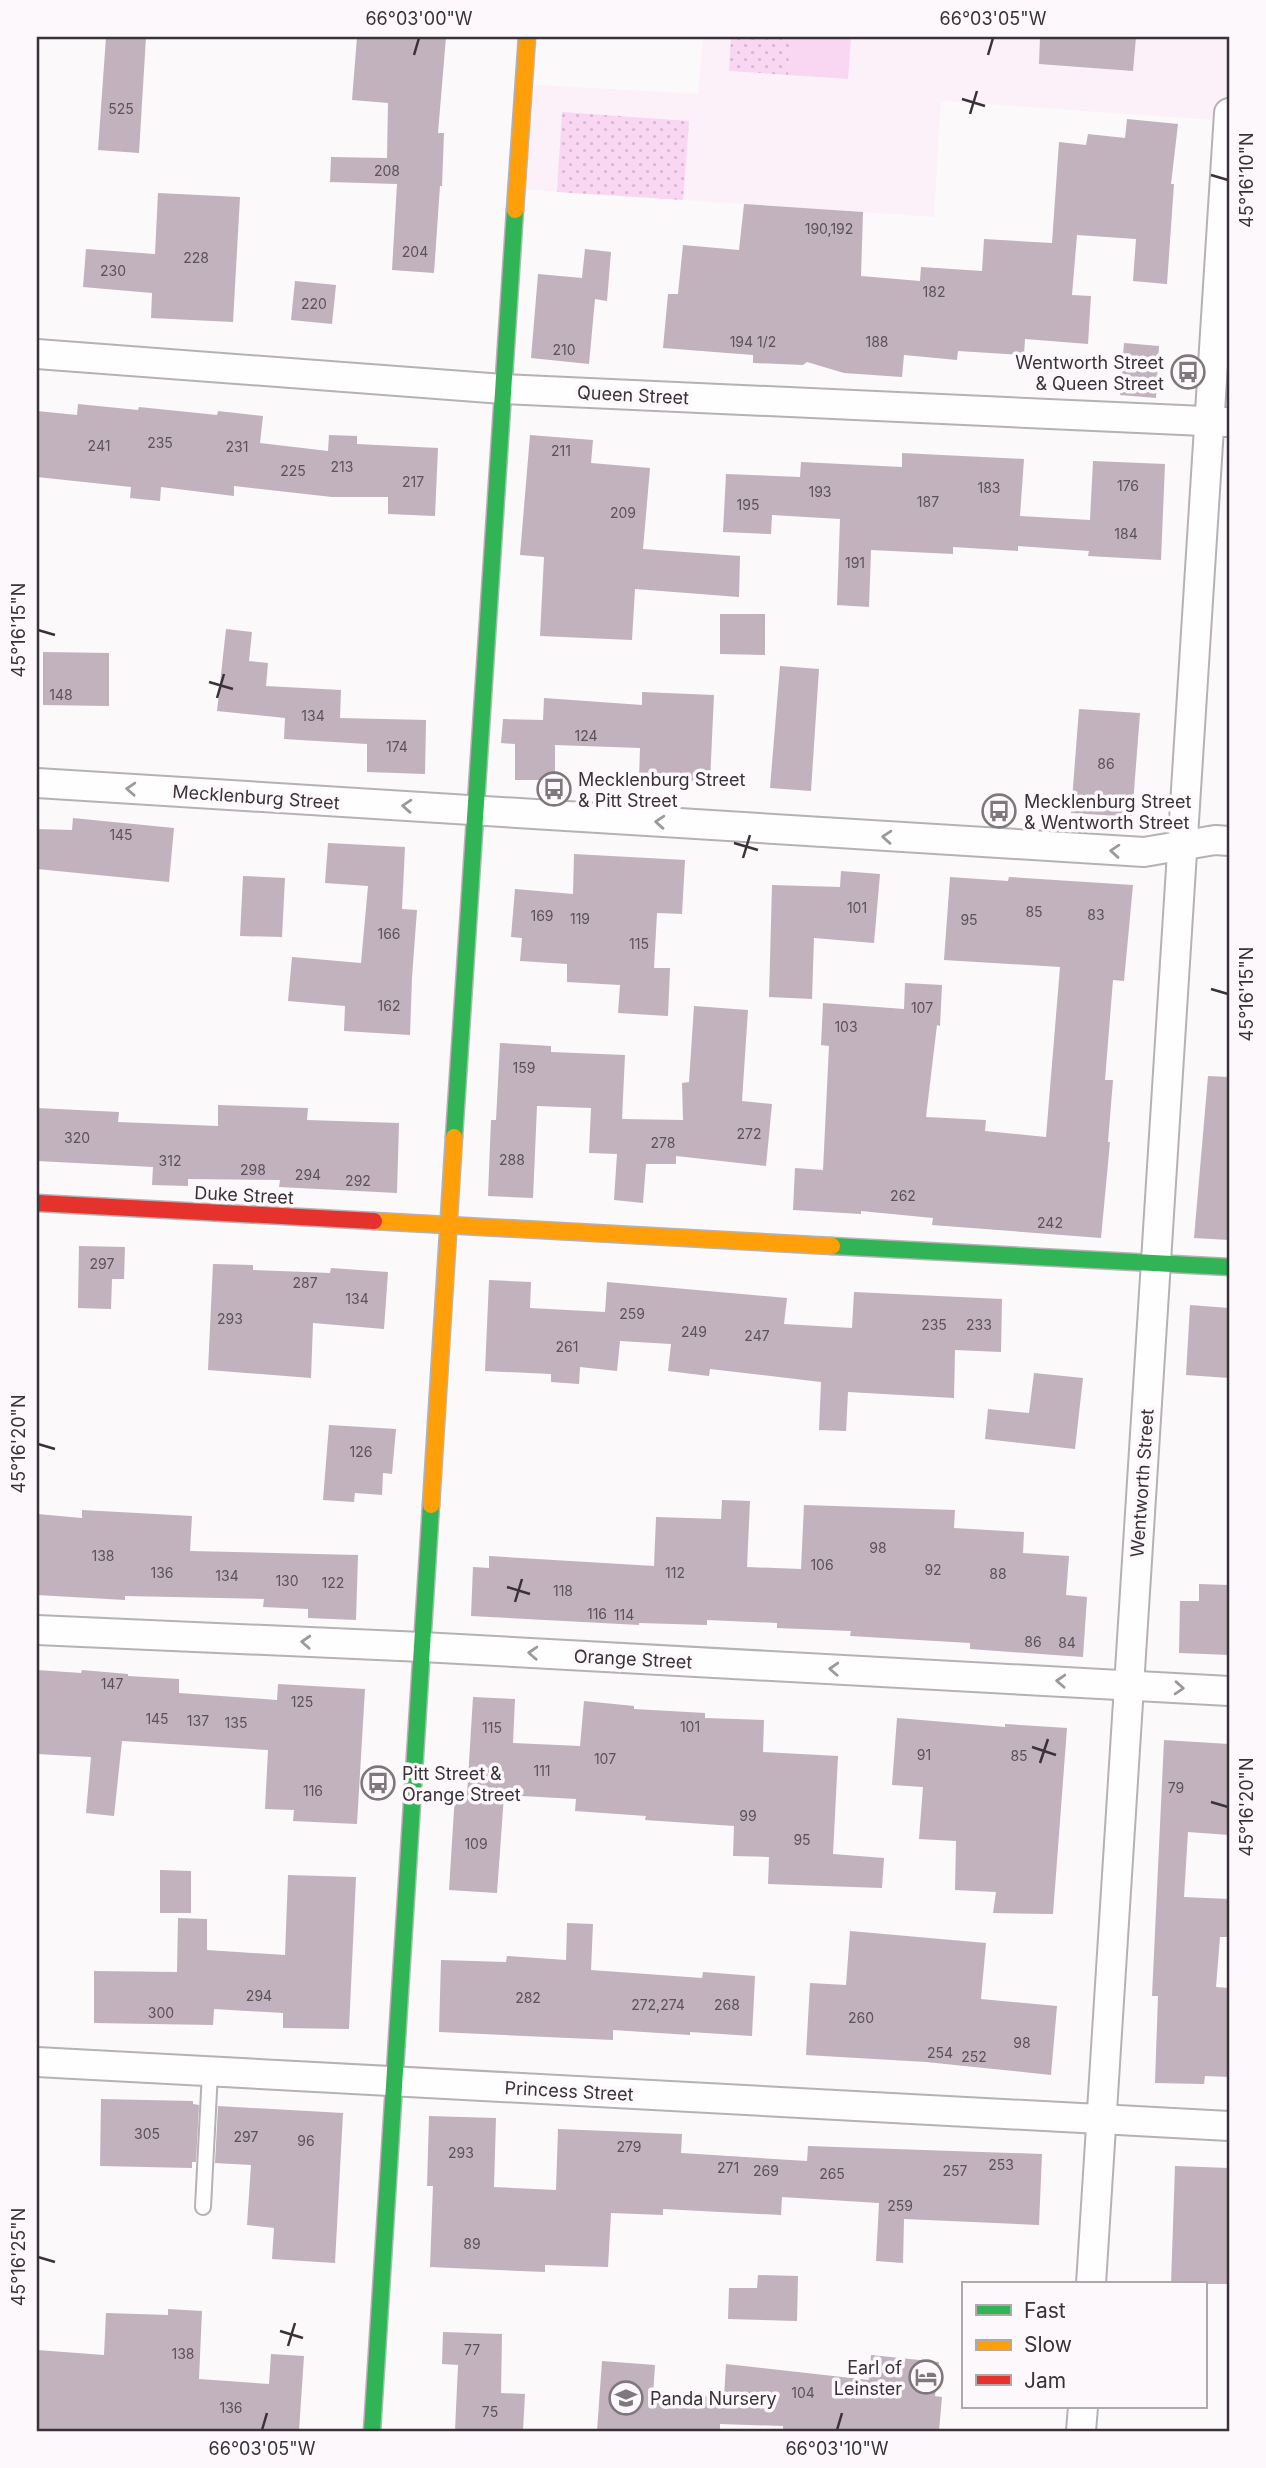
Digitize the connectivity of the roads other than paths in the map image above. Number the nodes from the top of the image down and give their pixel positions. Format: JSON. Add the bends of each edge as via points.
{"nodes":[{"id":1,"x":527,"y":37,"type":"edge"},
{"id":2,"x":1229,"y":113,"type":"edge"},
{"id":3,"x":37,"y":354,"type":"edge"},
{"id":4,"x":503,"y":389,"type":"junction"},
{"id":5,"x":1219,"y":421,"type":"edge"},
{"id":6,"x":37,"y":783,"type":"edge"},
{"id":7,"x":475,"y":811,"type":"junction"},
{"id":8,"x":1229,"y":841,"type":"edge"},
{"id":9,"x":1182,"y":846,"type":"junction"},
{"id":10,"x":37,"y":1203,"type":"edge"},
{"id":11,"x":449,"y":1225,"type":"junction"},
{"id":12,"x":1156,"y":1263,"type":"junction"},
{"id":13,"x":1229,"y":1267,"type":"edge"},
{"id":14,"x":37,"y":1630,"type":"edge"},
{"id":15,"x":422,"y":1647,"type":"junction"},
{"id":16,"x":1129,"y":1685,"type":"junction"},
{"id":17,"x":1229,"y":1691,"type":"edge"},
{"id":18,"x":37,"y":2063,"type":"edge"},
{"id":19,"x":210,"y":2072,"type":"junction"},
{"id":20,"x":394,"y":2082,"type":"junction"},
{"id":21,"x":1101,"y":2119,"type":"junction"},
{"id":22,"x":1229,"y":2126,"type":"edge"},
{"id":23,"x":203,"y":2207,"type":"dead end"},
{"id":24,"x":1091,"y":2282,"type":"edge"},
{"id":25,"x":1083,"y":2408,"type":"edge"},
{"id":26,"x":372,"y":2431,"type":"edge"},
{"id":27,"x":1082,"y":2431,"type":"edge"}],
"edges":[{"from":1,"to":4,"type":"street"},
{"from":2,"to":5,"type":"street","name":"Wentworth Street"},
{"from":3,"to":4,"type":"street","name":"Queen Street"},
{"from":4,"to":5,"type":"street","name":"Queen Street"},
{"from":4,"to":7,"type":"street"},
{"from":5,"to":9,"type":"street","name":"Wentworth Street"},
{"from":7,"to":6,"type":"street","name":"Mecklenburg Street","one_way":true},
{"from":9,"to":7,"type":"street","name":"Mecklenburg Street","one_way":true,"via":[[1144,852]]},
{"from":7,"to":11,"type":"street"},
{"from":8,"to":9,"type":"street"},
{"from":9,"to":12,"type":"street","name":"Wentworth Street"},
{"from":10,"to":11,"type":"street","name":"Duke Street"},
{"from":11,"to":12,"type":"street","name":"Duke Street"},
{"from":11,"to":15,"type":"street"},
{"from":12,"to":13,"type":"street","name":"Duke Street"},
{"from":12,"to":16,"type":"street","name":"Wentworth Street"},
{"from":15,"to":14,"type":"street","name":"Orange Street","one_way":true},
{"from":16,"to":15,"type":"street","name":"Orange Street","one_way":true},
{"from":15,"to":20,"type":"street"},
{"from":16,"to":17,"type":"street","name":"Orange Street","one_way":true},
{"from":16,"to":21,"type":"street","name":"Wentworth Street"},
{"from":18,"to":19,"type":"street","name":"Princess Street"},
{"from":19,"to":20,"type":"street","name":"Princess Street"},
{"from":19,"to":23,"type":"lane"},
{"from":20,"to":21,"type":"street","name":"Princess Street"},
{"from":20,"to":26,"type":"street"},
{"from":21,"to":22,"type":"street","name":"Princess Street"},
{"from":21,"to":24,"type":"street","name":"Wentworth Street"},
{"from":25,"to":27,"type":"street"}]}
